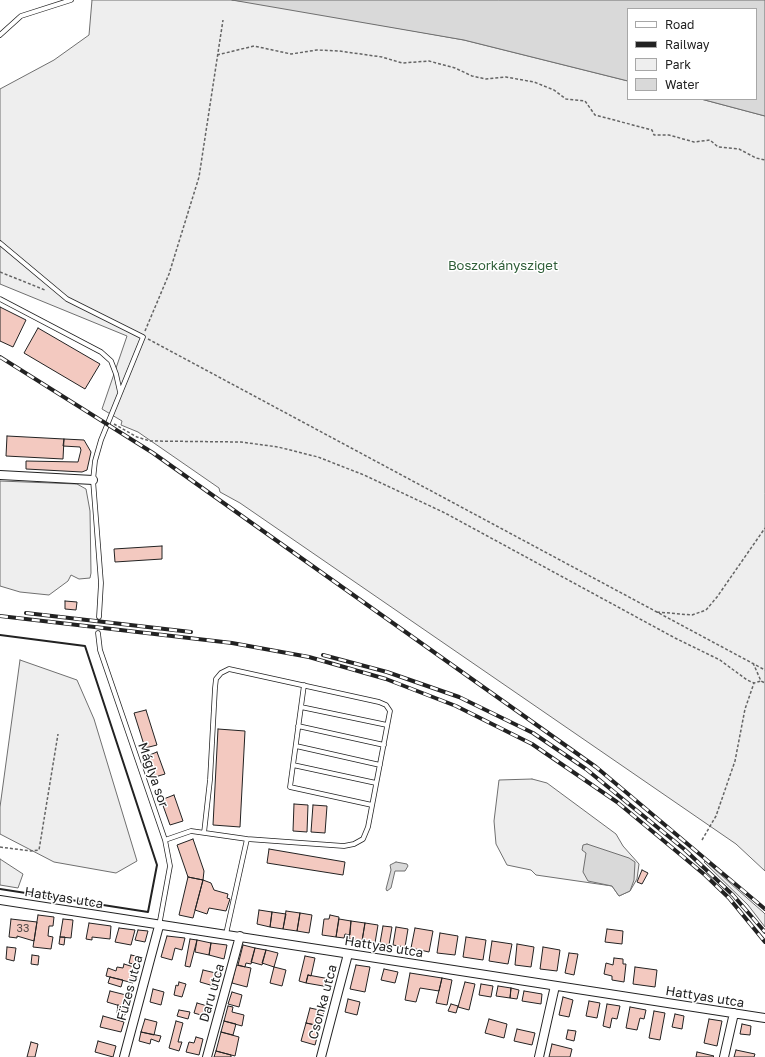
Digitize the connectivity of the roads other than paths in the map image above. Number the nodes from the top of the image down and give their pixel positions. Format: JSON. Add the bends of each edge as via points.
{"nodes":[{"id":1,"x":71,"y":0,"type":"edge"},
{"id":2,"x":0,"y":35,"type":"edge"},
{"id":3,"x":0,"y":243,"type":"edge"},
{"id":4,"x":0,"y":299,"type":"edge"},
{"id":5,"x":120,"y":392,"type":"junction"},
{"id":6,"x":0,"y":475,"type":"edge"},
{"id":7,"x":93,"y":480,"type":"junction"},
{"id":8,"x":99,"y":617,"type":"dead end"},
{"id":9,"x":98,"y":633,"type":"dead end"},
{"id":10,"x":304,"y":685,"type":"junction"},
{"id":11,"x":301,"y":707,"type":"junction"},
{"id":12,"x":298,"y":726,"type":"junction"},
{"id":13,"x":387,"y":726,"type":"junction"},
{"id":14,"x":384,"y":744,"type":"junction"},
{"id":15,"x":296,"y":746,"type":"junction"},
{"id":16,"x":293,"y":765,"type":"junction"},
{"id":17,"x":380,"y":765,"type":"junction"},
{"id":18,"x":376,"y":783,"type":"junction"},
{"id":19,"x":372,"y":805,"type":"junction"},
{"id":20,"x":204,"y":832,"type":"junction"},
{"id":21,"x":247,"y":839,"type":"junction"},
{"id":22,"x":165,"y":840,"type":"junction"},
{"id":23,"x":0,"y":900,"type":"edge"},
{"id":24,"x":159,"y":926,"type":"junction"},
{"id":25,"x":226,"y":934,"type":"junction"},
{"id":26,"x":240,"y":936,"type":"junction"},
{"id":27,"x":348,"y":954,"type":"junction"},
{"id":28,"x":555,"y":986,"type":"junction"},
{"id":29,"x":734,"y":1013,"type":"junction"},
{"id":30,"x":765,"y":1018,"type":"edge"},
{"id":31,"x":124,"y":1057,"type":"edge"},
{"id":32,"x":207,"y":1057,"type":"edge"},
{"id":33,"x":321,"y":1057,"type":"edge"},
{"id":34,"x":538,"y":1057,"type":"edge"},
{"id":35,"x":724,"y":1057,"type":"edge"}],
"edges":[{"from":1,"to":2,"type":"lane","via":[[21,16]]},
{"from":3,"to":5,"type":"lane","via":[[67,298],[143,337]]},
{"from":4,"to":5,"type":"lane","via":[[101,352],[111,361]]},
{"from":5,"to":7,"type":"lane","via":[[97,452]]},
{"from":6,"to":7,"type":"street"},
{"from":7,"to":8,"type":"lane","via":[[101,583]]},
{"from":9,"to":22,"type":"lane","name":"Máglya sor","via":[[100,650]]},
{"from":10,"to":11,"type":"lane"},
{"from":10,"to":13,"type":"lane","via":[[386,705],[390,711]]},
{"from":10,"to":20,"type":"lane","via":[[229,669],[216,679]]},
{"from":11,"to":12,"type":"lane"},
{"from":11,"to":13,"type":"lane"},
{"from":12,"to":14,"type":"lane"},
{"from":12,"to":15,"type":"lane"},
{"from":13,"to":14,"type":"lane"},
{"from":14,"to":17,"type":"lane"},
{"from":15,"to":16,"type":"lane"},
{"from":15,"to":17,"type":"lane"},
{"from":16,"to":18,"type":"lane"},
{"from":16,"to":19,"type":"lane","via":[[290,787]]},
{"from":17,"to":18,"type":"lane"},
{"from":18,"to":19,"type":"lane"},
{"from":19,"to":21,"type":"lane","via":[[365,833],[362,839],[354,844],[344,846]]},
{"from":20,"to":21,"type":"lane"},
{"from":20,"to":22,"type":"lane","via":[[192,831]]},
{"from":21,"to":25,"type":"lane"},
{"from":22,"to":24,"type":"lane","name":"Máglya sor","via":[[170,866]]},
{"from":23,"to":24,"type":"street","name":"Hattyas utca"},
{"from":24,"to":25,"type":"street","name":"Hattyas utca"},
{"from":24,"to":31,"type":"street","name":"Füzes utca"},
{"from":25,"to":26,"type":"street","name":"Hattyas utca"},
{"from":26,"to":27,"type":"street","name":"Hattyas utca"},
{"from":26,"to":32,"type":"street","name":"Daru utca"},
{"from":27,"to":28,"type":"street","name":"Hattyas utca"},
{"from":27,"to":33,"type":"street","name":"Csonka utca"},
{"from":28,"to":29,"type":"street","name":"Hattyas utca"},
{"from":28,"to":34,"type":"street"},
{"from":29,"to":30,"type":"street","name":"Hattyas utca"},
{"from":29,"to":35,"type":"street"}]}
